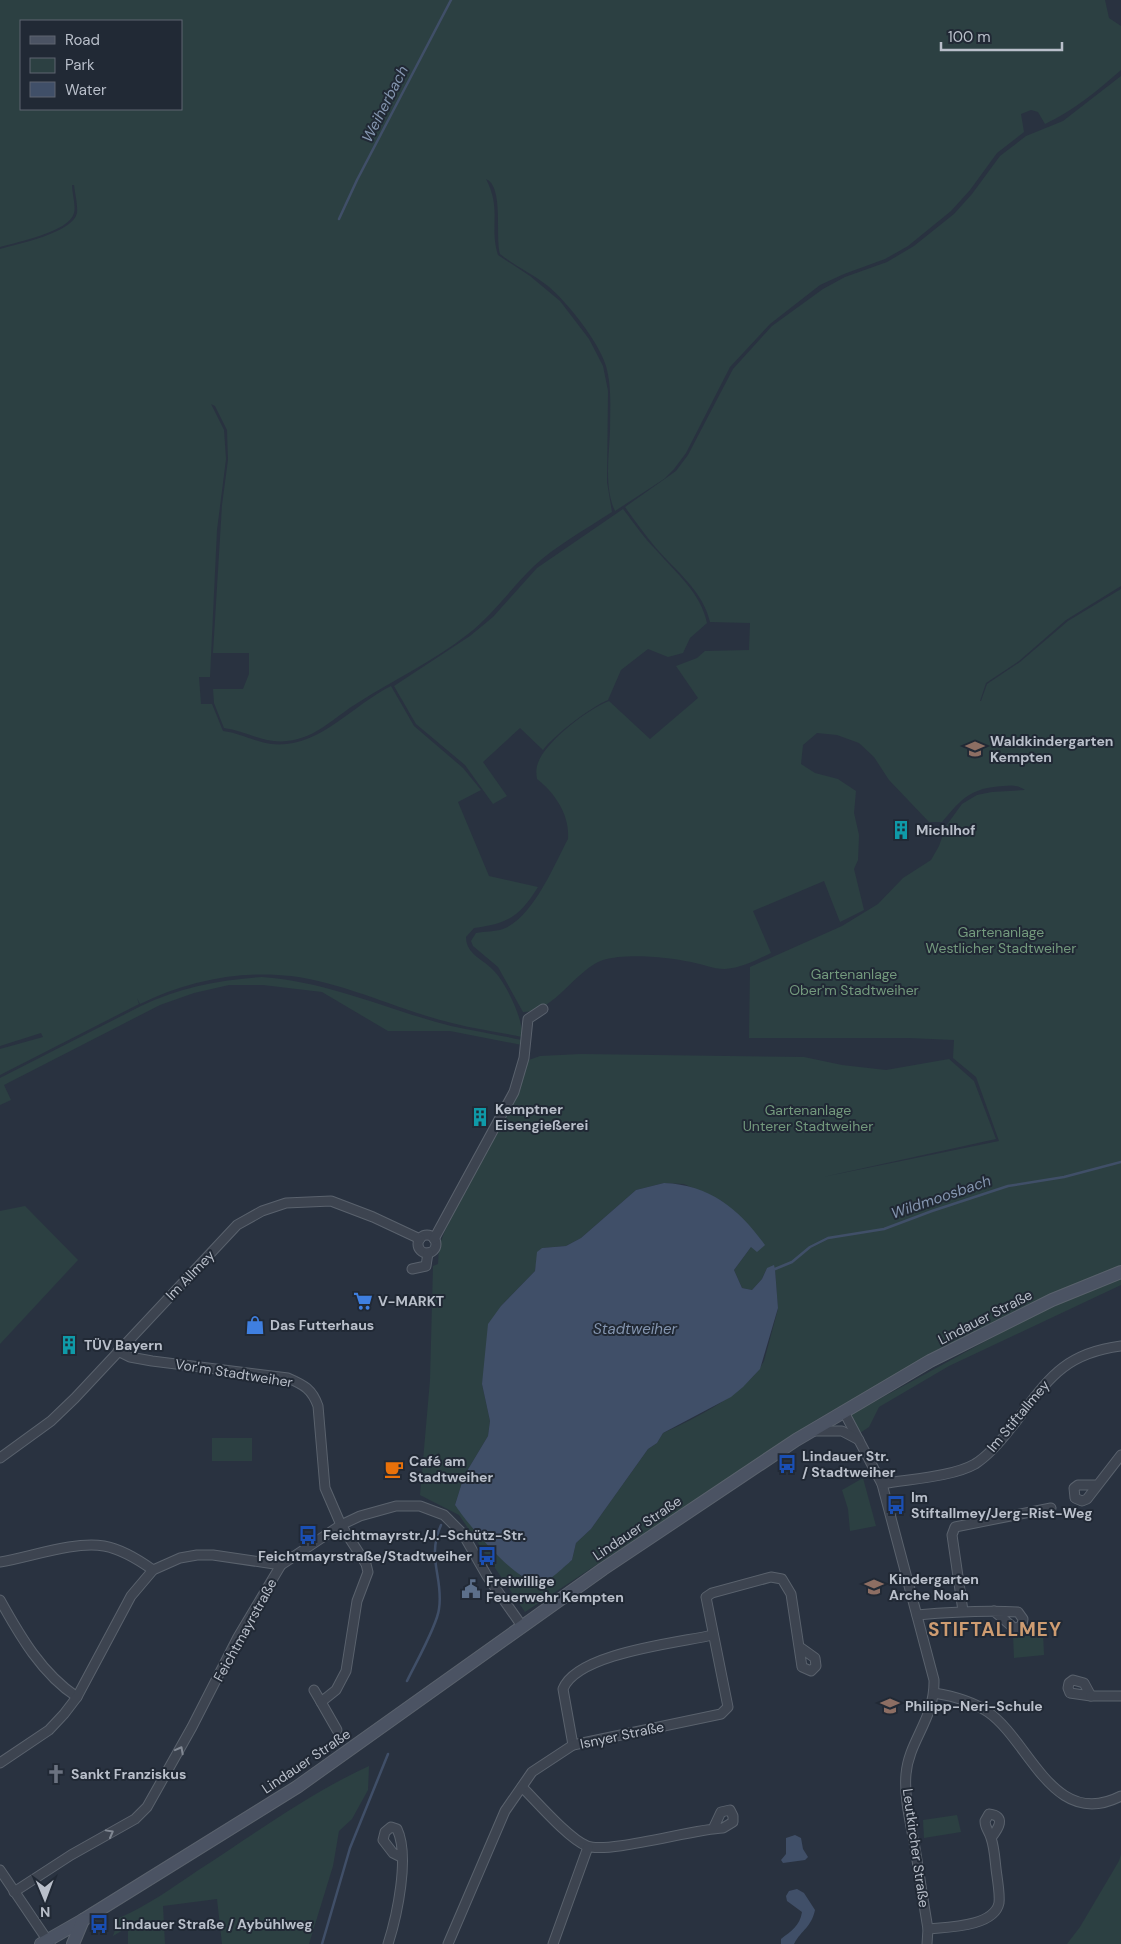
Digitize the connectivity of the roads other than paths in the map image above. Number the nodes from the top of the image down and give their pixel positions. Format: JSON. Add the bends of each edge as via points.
{"nodes":[{"id":1,"x":543,"y":1009,"type":"dead end"},
{"id":2,"x":434,"y":1238,"type":"junction"},
{"id":3,"x":420,"y":1239,"type":"junction"},
{"id":4,"x":428,"y":1253,"type":"junction"},
{"id":5,"x":412,"y":1269,"type":"dead end"},
{"id":6,"x":1121,"y":1272,"type":"edge"},
{"id":7,"x":1121,"y":1346,"type":"edge"},
{"id":8,"x":118,"y":1351,"type":"junction"},
{"id":9,"x":844,"y":1412,"type":"junction"},
{"id":10,"x":812,"y":1431,"type":"junction"},
{"id":11,"x":859,"y":1440,"type":"junction"},
{"id":12,"x":1121,"y":1455,"type":"edge"},
{"id":13,"x":0,"y":1458,"type":"edge"},
{"id":14,"x":882,"y":1484,"type":"junction"},
{"id":15,"x":1096,"y":1485,"type":"dead end"},
{"id":16,"x":1051,"y":1508,"type":"dead end"},
{"id":17,"x":341,"y":1525,"type":"junction"},
{"id":18,"x":0,"y":1562,"type":"edge"},
{"id":19,"x":281,"y":1565,"type":"junction"},
{"id":20,"x":153,"y":1570,"type":"junction"},
{"id":21,"x":0,"y":1600,"type":"edge"},
{"id":22,"x":963,"y":1611,"type":"junction"},
{"id":23,"x":994,"y":1611,"type":"dead end"},
{"id":24,"x":917,"y":1615,"type":"junction"},
{"id":25,"x":522,"y":1626,"type":"junction"},
{"id":26,"x":713,"y":1635,"type":"junction"},
{"id":27,"x":801,"y":1648,"type":"dead end"},
{"id":28,"x":314,"y":1690,"type":"dead end"},
{"id":29,"x":934,"y":1693,"type":"junction"},
{"id":30,"x":1091,"y":1696,"type":"dead end"},
{"id":31,"x":1121,"y":1696,"type":"edge"},
{"id":32,"x":77,"y":1697,"type":"junction"},
{"id":33,"x":321,"y":1702,"type":"junction"},
{"id":34,"x":337,"y":1730,"type":"dead end"},
{"id":35,"x":573,"y":1745,"type":"junction"},
{"id":36,"x":0,"y":1763,"type":"edge"},
{"id":37,"x":522,"y":1787,"type":"junction"},
{"id":38,"x":1121,"y":1796,"type":"edge"},
{"id":39,"x":713,"y":1829,"type":"dead end"},
{"id":40,"x":991,"y":1838,"type":"dead end"},
{"id":41,"x":588,"y":1847,"type":"junction"},
{"id":42,"x":401,"y":1857,"type":"dead end"},
{"id":43,"x":0,"y":1870,"type":"edge"},
{"id":44,"x":14,"y":1892,"type":"junction"},
{"id":45,"x":83,"y":1920,"type":"junction"},
{"id":46,"x":928,"y":1929,"type":"junction"},
{"id":47,"x":46,"y":1943,"type":"edge"},
{"id":48,"x":73,"y":1944,"type":"edge"},
{"id":49,"x":388,"y":1944,"type":"edge"},
{"id":50,"x":448,"y":1944,"type":"edge"},
{"id":51,"x":553,"y":1944,"type":"edge"},
{"id":52,"x":928,"y":1944,"type":"edge"}],
"edges":[{"from":1,"to":2,"type":"street","via":[[528,1019],[524,1058],[514,1092]]},
{"from":2,"to":3,"type":"street","via":[[427,1235]]},
{"from":2,"to":4,"type":"street","via":[[435,1249]]},
{"from":3,"to":4,"type":"street","via":[[420,1250]]},
{"from":3,"to":8,"type":"street","name":"Im Allmey","via":[[373,1216],[331,1201],[286,1203],[262,1210],[237,1225]]},
{"from":4,"to":5,"type":"street","via":[[426,1266]]},
{"from":6,"to":9,"type":"main road","name":"Lindauer Straße","via":[[1052,1300],[930,1361]]},
{"from":7,"to":14,"type":"street","name":"Im Stiftallmey","via":[[1086,1353],[1069,1361],[1052,1376],[1001,1441],[974,1464],[954,1471]]},
{"from":8,"to":13,"type":"street","name":"Im Allmey","via":[[51,1421]]},
{"from":8,"to":17,"type":"street","name":"Vor'm Stadtweiher","via":[[152,1361],[288,1378],[303,1384],[314,1393],[318,1406],[325,1488]]},
{"from":9,"to":10,"type":"main road","name":"Lindauer Straße"},
{"from":9,"to":11,"type":"street","name":"Leutkircher Straße"},
{"from":10,"to":11,"type":"street","via":[[842,1431]]},
{"from":10,"to":25,"type":"main road","name":"Lindauer Straße","via":[[603,1568]]},
{"from":11,"to":14,"type":"street","name":"Leutkircher Straße"},
{"from":12,"to":15,"type":"street"},
{"from":14,"to":24,"type":"street","name":"Leutkircher Straße"},
{"from":16,"to":22,"type":"street","via":[[955,1527],[952,1536]]},
{"from":17,"to":19,"type":"street","name":"Feichtmayrstraße"},
{"from":17,"to":25,"type":"street","name":"Feichtmayrstraße","via":[[396,1506],[420,1506],[444,1515],[463,1534]]},
{"from":17,"to":33,"type":"street","name":"Vor'm Stadtweiher","via":[[362,1556],[368,1572],[357,1601],[346,1671],[336,1690]]},
{"from":18,"to":20,"type":"street","via":[[68,1548],[102,1546]]},
{"from":19,"to":20,"type":"street","via":[[197,1555],[180,1558]]},
{"from":44,"to":19,"type":"street","name":"Feichtmayrstraße","one_way":true,"via":[[135,1819],[147,1807],[238,1637]]},
{"from":20,"to":32,"type":"street","via":[[131,1596]]},
{"from":21,"to":32,"type":"street","via":[[48,1673]]},
{"from":22,"to":23,"type":"street"},
{"from":22,"to":24,"type":"street"},
{"from":24,"to":29,"type":"street","name":"Leutkircher Straße","via":[[931,1667]]},
{"from":25,"to":45,"type":"main road","name":"Lindauer Straße","via":[[297,1787]]},
{"from":26,"to":27,"type":"street","via":[[706,1598],[712,1593],[771,1577],[782,1579],[790,1589]]},
{"from":26,"to":35,"type":"street","via":[[600,1658],[573,1674],[563,1689]]},
{"from":26,"to":35,"type":"street","name":"Isnyer Straße","via":[[728,1707],[721,1714]]},
{"from":28,"to":33,"type":"street"},
{"from":29,"to":38,"type":"street","via":[[967,1702],[989,1713],[1049,1783],[1069,1798],[1094,1803]]},
{"from":29,"to":46,"type":"street","name":"Leutkircher Straße","via":[[906,1775],[910,1825]]},
{"from":30,"to":31,"type":"street"},
{"from":32,"to":36,"type":"street","via":[[55,1725]]},
{"from":33,"to":34,"type":"street"},
{"from":35,"to":37,"type":"street","name":"Isnyer Straße","via":[[532,1772]]},
{"from":37,"to":41,"type":"street"},
{"from":37,"to":50,"type":"street","name":"Isnyer Straße","via":[[505,1811]]},
{"from":39,"to":41,"type":"street","via":[[620,1845]]},
{"from":40,"to":46,"type":"street","via":[[999,1903],[995,1912],[986,1920]]},
{"from":41,"to":51,"type":"street"},
{"from":42,"to":49,"type":"street","via":[[397,1915]]},
{"from":43,"to":44,"type":"street"},
{"from":44,"to":47,"type":"street"},
{"from":45,"to":47,"type":"main road","name":"Lindauer Straße"},
{"from":45,"to":48,"type":"main road"},
{"from":46,"to":52,"type":"street","name":"Leutkircher Straße"}]}
